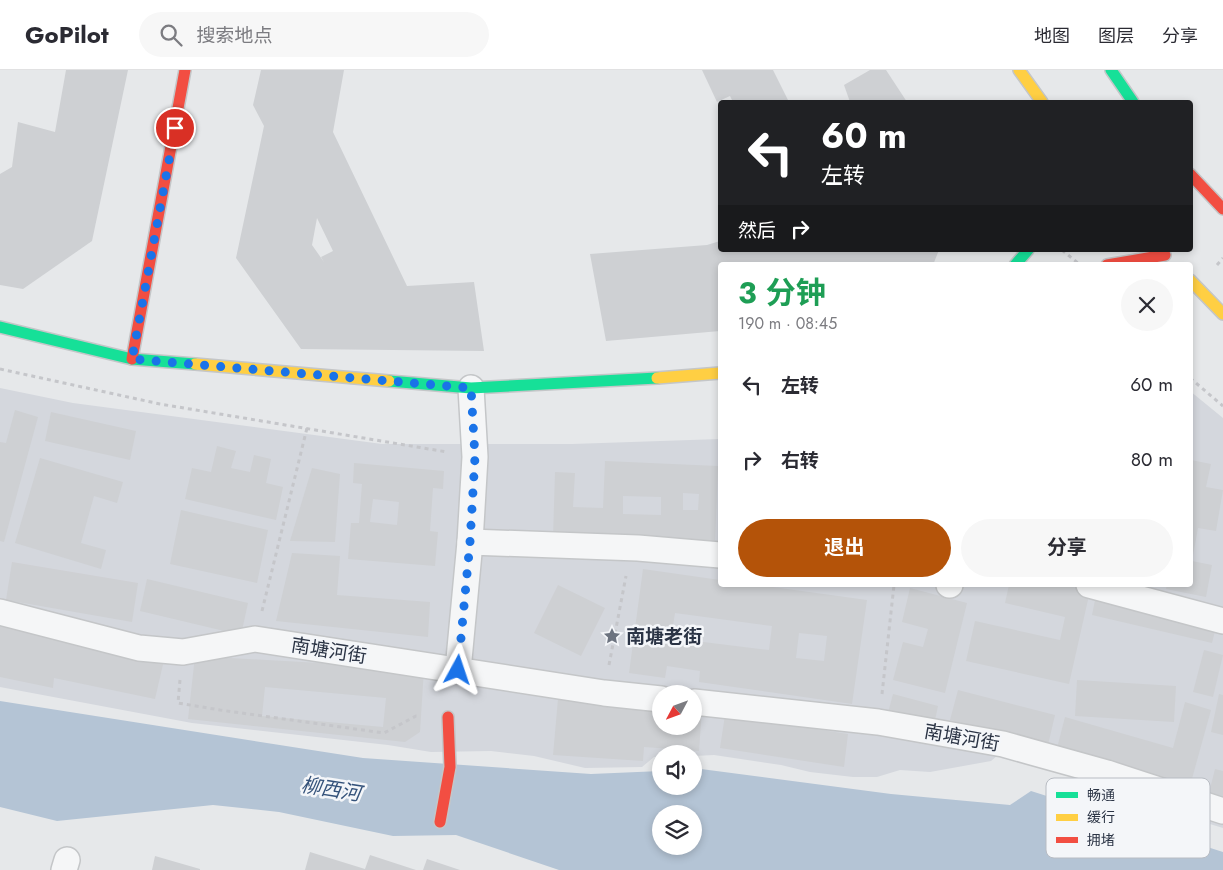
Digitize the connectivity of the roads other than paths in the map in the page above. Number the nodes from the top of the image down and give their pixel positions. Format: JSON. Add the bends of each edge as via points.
{"nodes":[{"id":1,"x":185,"y":70,"type":"edge"},
{"id":2,"x":1019,"y":70,"type":"edge"},
{"id":3,"x":1111,"y":70,"type":"edge"},
{"id":4,"x":1041,"y":100,"type":"edge"},
{"id":5,"x":1132,"y":100,"type":"edge"},
{"id":6,"x":1193,"y":177,"type":"edge"},
{"id":7,"x":1223,"y":209,"type":"edge"},
{"id":8,"x":1027,"y":252,"type":"edge"},
{"id":9,"x":1163,"y":252,"type":"edge"},
{"id":10,"x":1019,"y":262,"type":"edge"},
{"id":11,"x":1120,"y":262,"type":"edge"},
{"id":12,"x":1172,"y":262,"type":"edge"},
{"id":13,"x":1193,"y":283,"type":"edge"},
{"id":14,"x":1223,"y":314,"type":"edge"},
{"id":15,"x":0,"y":327,"type":"edge"},
{"id":16,"x":132,"y":359,"type":"junction"},
{"id":17,"x":718,"y":373,"type":"edge"},
{"id":18,"x":471,"y":388,"type":"junction"},
{"id":19,"x":470,"y":542,"type":"junction"},
{"id":20,"x":718,"y":555,"type":"edge"},
{"id":21,"x":1096,"y":587,"type":"edge"},
{"id":22,"x":0,"y":612,"type":"edge"},
{"id":23,"x":1223,"y":621,"type":"edge"},
{"id":24,"x":458,"y":670,"type":"junction"},
{"id":25,"x":652,"y":698,"type":"edge"},
{"id":26,"x":702,"y":703,"type":"edge"},
{"id":27,"x":448,"y":717,"type":"dead end"},
{"id":28,"x":1122,"y":778,"type":"edge"},
{"id":29,"x":1210,"y":807,"type":"edge"},
{"id":30,"x":1223,"y":811,"type":"edge"},
{"id":31,"x":440,"y":822,"type":"dead end"}],
"edges":[{"from":1,"to":16,"type":"street"},
{"from":2,"to":4,"type":"street"},
{"from":3,"to":5,"type":"street"},
{"from":6,"to":7,"type":"street"},
{"from":8,"to":10,"type":"street"},
{"from":9,"to":11,"type":"street"},
{"from":9,"to":12,"type":"street"},
{"from":13,"to":14,"type":"street"},
{"from":15,"to":16,"type":"street"},
{"from":16,"to":18,"type":"street"},
{"from":17,"to":18,"type":"street"},
{"from":18,"to":19,"type":"street","via":[[475,457]]},
{"from":19,"to":20,"type":"street"},
{"from":19,"to":24,"type":"street"},
{"from":21,"to":23,"type":"street"},
{"from":22,"to":24,"type":"street","name":"南塘河街","via":[[139,648],[183,652],[255,639]]},
{"from":24,"to":25,"type":"street","name":"南塘河街"},
{"from":26,"to":28,"type":"street","name":"南塘河街","via":[[878,722],[1003,744]]},
{"from":27,"to":31,"type":"street","via":[[450,767]]},
{"from":29,"to":30,"type":"street","name":"南塘河街"}]}
